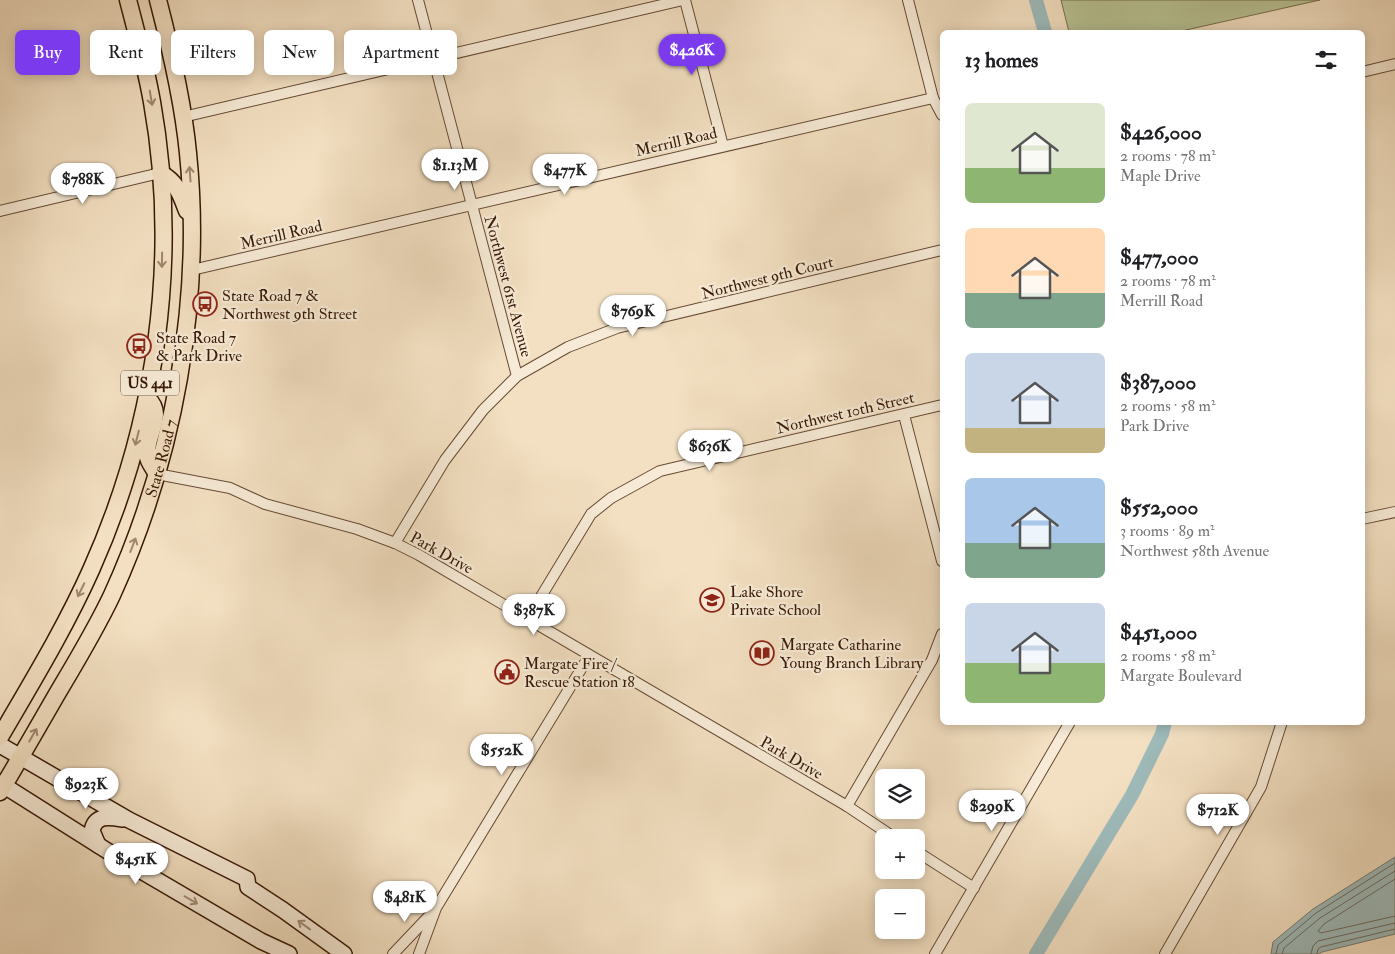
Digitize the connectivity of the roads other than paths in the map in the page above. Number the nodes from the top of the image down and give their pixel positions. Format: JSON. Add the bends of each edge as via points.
{"nodes":[{"id":1,"x":128,"y":0,"type":"edge"},
{"id":2,"x":149,"y":0,"type":"edge"},
{"id":3,"x":158,"y":0,"type":"edge"},
{"id":4,"x":418,"y":0,"type":"edge"},
{"id":5,"x":684,"y":0,"type":"edge"},
{"id":6,"x":908,"y":0,"type":"edge"},
{"id":7,"x":164,"y":22,"type":"junction"},
{"id":8,"x":426,"y":30,"type":"edge"},
{"id":9,"x":457,"y":53,"type":"edge"},
{"id":10,"x":1395,"y":64,"type":"edge"},
{"id":11,"x":1365,"y":71,"type":"edge"},
{"id":12,"x":362,"y":75,"type":"edge"},
{"id":13,"x":438,"y":75,"type":"edge"},
{"id":14,"x":933,"y":98,"type":"junction"},
{"id":15,"x":940,"y":111,"type":"edge"},
{"id":16,"x":183,"y":117,"type":"junction"},
{"id":17,"x":723,"y":146,"type":"junction"},
{"id":18,"x":160,"y":173,"type":"junction"},
{"id":19,"x":472,"y":205,"type":"junction"},
{"id":20,"x":0,"y":211,"type":"edge"},
{"id":21,"x":192,"y":223,"type":"junction"},
{"id":22,"x":940,"y":250,"type":"edge"},
{"id":23,"x":192,"y":270,"type":"junction"},
{"id":24,"x":517,"y":376,"type":"junction"},
{"id":25,"x":148,"y":398,"type":"junction"},
{"id":26,"x":940,"y":405,"type":"edge"},
{"id":27,"x":904,"y":414,"type":"junction"},
{"id":28,"x":157,"y":474,"type":"junction"},
{"id":29,"x":1395,"y":512,"type":"edge"},
{"id":30,"x":1365,"y":518,"type":"edge"},
{"id":31,"x":395,"y":544,"type":"junction"},
{"id":32,"x":940,"y":554,"type":"edge"},
{"id":33,"x":528,"y":618,"type":"junction"},
{"id":34,"x":940,"y":639,"type":"edge"},
{"id":35,"x":589,"y":656,"type":"junction"},
{"id":36,"x":1068,"y":725,"type":"edge"},
{"id":37,"x":1281,"y":725,"type":"edge"},
{"id":38,"x":0,"y":737,"type":"edge"},
{"id":39,"x":0,"y":745,"type":"edge"},
{"id":40,"x":21,"y":757,"type":"junction"},
{"id":41,"x":1,"y":787,"type":"edge"},
{"id":42,"x":847,"y":806,"type":"junction"},
{"id":43,"x":130,"y":820,"type":"junction"},
{"id":44,"x":882,"y":829,"type":"edge"},
{"id":45,"x":98,"y":845,"type":"junction"},
{"id":46,"x":925,"y":857,"type":"edge"},
{"id":47,"x":974,"y":888,"type":"junction"},
{"id":48,"x":436,"y":908,"type":"junction"},
{"id":49,"x":289,"y":954,"type":"edge"},
{"id":50,"x":344,"y":954,"type":"edge"},
{"id":51,"x":393,"y":954,"type":"edge"},
{"id":52,"x":419,"y":954,"type":"edge"},
{"id":53,"x":935,"y":954,"type":"edge"},
{"id":54,"x":1166,"y":954,"type":"edge"}],
"edges":[{"from":1,"to":18,"type":"main road","name":"State Road 7","number":"US 441","one_way":true,"via":[[152,103]]},
{"from":2,"to":7,"type":"main road"},
{"from":3,"to":7,"type":"main road","name":"State Road 7","number":"US 441"},
{"from":4,"to":8,"type":"street","name":"Northwest 61st Avenue"},
{"from":5,"to":9,"type":"street"},
{"from":5,"to":17,"type":"street"},
{"from":6,"to":14,"type":"street"},
{"from":7,"to":16,"type":"main road","name":"State Road 7","number":"US 441"},
{"from":10,"to":11,"type":"street"},
{"from":12,"to":16,"type":"street"},
{"from":13,"to":19,"type":"street","name":"Northwest 61st Avenue"},
{"from":14,"to":15,"type":"street"},
{"from":14,"to":17,"type":"street","name":"Merrill Road"},
{"from":21,"to":16,"type":"main road","name":"State Road 7","number":"US 441","one_way":true},
{"from":17,"to":19,"type":"street","name":"Merrill Road"},
{"from":18,"to":20,"type":"street"},
{"from":18,"to":21,"type":"main road","via":[[178,188]]},
{"from":18,"to":25,"type":"main road","name":"State Road 7","number":"US 441","one_way":true,"via":[[162,274]]},
{"from":19,"to":23,"type":"street","name":"Merrill Road"},
{"from":19,"to":24,"type":"street","name":"Northwest 61st Avenue"},
{"from":21,"to":23,"type":"main road","name":"State Road 7","number":"US 441"},
{"from":22,"to":24,"type":"street","name":"Northwest 9th Court","via":[[617,328],[568,347]]},
{"from":23,"to":28,"type":"main road","name":"State Road 7","number":"US 441","via":[[181,372]]},
{"from":24,"to":31,"type":"street","name":"Northwest 9th Court","via":[[484,410],[445,460]]},
{"from":25,"to":28,"type":"main road","via":[[156,411],[147,453]]},
{"from":25,"to":38,"type":"main road","name":"State Road 7","number":"US 441","one_way":true,"via":[[120,497],[91,570],[58,636]]},
{"from":26,"to":27,"type":"street","name":"Northwest 10th Street"},
{"from":27,"to":32,"type":"street"},
{"from":27,"to":33,"type":"street","name":"Northwest 10th Street","via":[[660,471],[611,498],[591,514]]},
{"from":28,"to":31,"type":"street","name":"Park Drive","via":[[230,488],[265,504],[357,529]]},
{"from":40,"to":28,"type":"main road","name":"State Road 7","number":"US 441","one_way":true,"via":[[112,595]]},
{"from":29,"to":30,"type":"street"},
{"from":31,"to":33,"type":"street","name":"Park Drive"},
{"from":33,"to":35,"type":"street","name":"Park Drive"},
{"from":34,"to":42,"type":"street","via":[[932,660]]},
{"from":35,"to":42,"type":"street","name":"Park Drive"},
{"from":35,"to":48,"type":"street"},
{"from":36,"to":47,"type":"street"},
{"from":37,"to":54,"type":"street","via":[[1261,787]]},
{"from":39,"to":40,"type":"street"},
{"from":40,"to":41,"type":"main road","name":"State Road 7","number":"US 441"},
{"from":40,"to":43,"type":"street"},
{"from":41,"to":45,"type":"street"},
{"from":42,"to":44,"type":"street","name":"Park Drive"},
{"from":43,"to":45,"type":"street","via":[[107,817],[96,821],[92,831]]},
{"from":50,"to":43,"type":"street","one_way":true,"via":[[248,887],[247,880]]},
{"from":45,"to":49,"type":"street","one_way":true},
{"from":46,"to":47,"type":"street"},
{"from":47,"to":53,"type":"street"},
{"from":48,"to":51,"type":"street"},
{"from":48,"to":52,"type":"street"}]}
